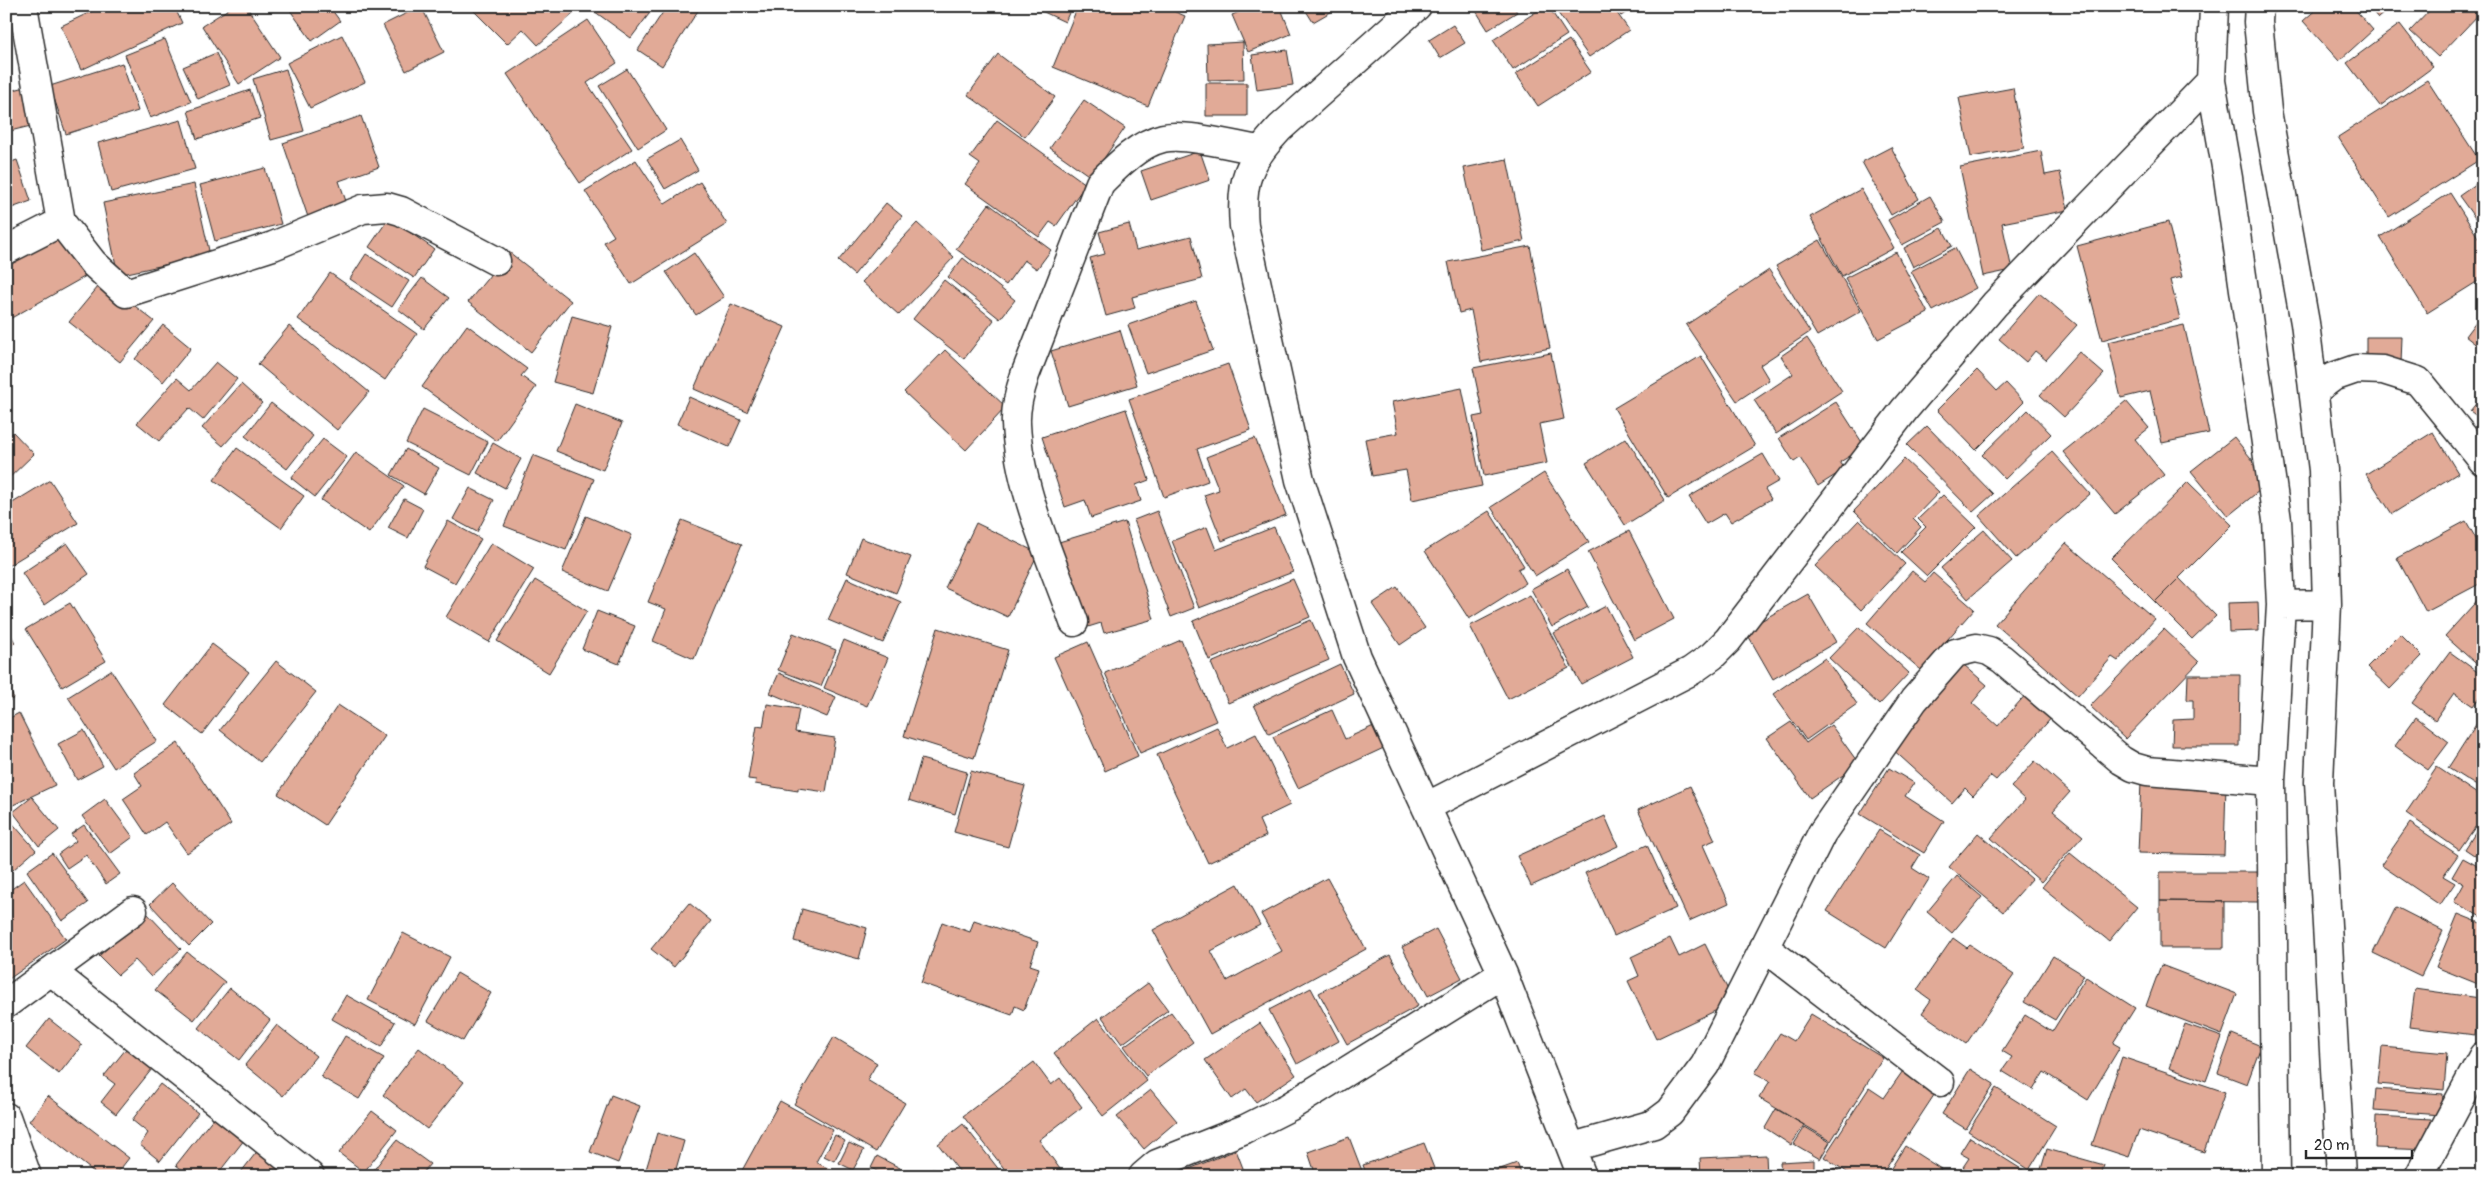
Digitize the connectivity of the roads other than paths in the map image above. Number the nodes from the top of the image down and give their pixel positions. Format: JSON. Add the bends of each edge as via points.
{"nodes":[{"id":1,"x":23,"y":6,"type":"edge"},
{"id":2,"x":1418,"y":6,"type":"edge"},
{"id":3,"x":2214,"y":6,"type":"edge"},
{"id":4,"x":2259,"y":6,"type":"edge"},
{"id":5,"x":2212,"y":80,"type":"junction"},
{"id":6,"x":1259,"y":150,"type":"junction"},
{"id":7,"x":61,"y":222,"type":"junction"},
{"id":8,"x":6,"y":250,"type":"edge"},
{"id":9,"x":496,"y":261,"type":"dead end"},
{"id":10,"x":2314,"y":391,"type":"junction"},
{"id":11,"x":2483,"y":461,"type":"edge"},
{"id":12,"x":2327,"y":604,"type":"junction"},
{"id":13,"x":2281,"y":605,"type":"junction"},
{"id":14,"x":1074,"y":622,"type":"dead end"},
{"id":15,"x":2271,"y":781,"type":"junction"},
{"id":16,"x":1426,"y":807,"type":"junction"},
{"id":17,"x":133,"y":911,"type":"dead end"},
{"id":18,"x":1764,"y":947,"type":"junction"},
{"id":19,"x":51,"y":971,"type":"junction"},
{"id":20,"x":1503,"y":974,"type":"junction"},
{"id":21,"x":6,"y":1004,"type":"edge"},
{"id":22,"x":2483,"y":1056,"type":"edge"},
{"id":23,"x":1940,"y":1082,"type":"dead end"},
{"id":24,"x":6,"y":1117,"type":"edge"},
{"id":25,"x":1573,"y":1147,"type":"junction"},
{"id":26,"x":26,"y":1176,"type":"edge"},
{"id":27,"x":310,"y":1176,"type":"edge"},
{"id":28,"x":1142,"y":1176,"type":"edge"},
{"id":29,"x":1582,"y":1176,"type":"edge"},
{"id":30,"x":2276,"y":1176,"type":"edge"},
{"id":31,"x":2341,"y":1176,"type":"edge"},
{"id":32,"x":2420,"y":1176,"type":"edge"}],
"edges":[{"from":1,"to":7,"type":"street"},
{"from":2,"to":6,"type":"street"},
{"from":3,"to":5,"type":"street"},
{"from":4,"to":10,"type":"street","via":[[2267,111],[2305,322]]},
{"from":5,"to":13,"type":"street","via":[[2278,520]]},
{"from":5,"to":16,"type":"street","via":[[1995,304],[1905,409],[1728,640],[1712,656],[1691,671]]},
{"from":6,"to":14,"type":"street","via":[[1186,138],[1163,138],[1119,164],[1100,183],[1028,366],[1019,395],[1016,423],[1025,484]]},
{"from":6,"to":16,"type":"street","via":[[1245,177],[1244,226],[1300,480],[1357,657]]},
{"from":7,"to":8,"type":"street"},
{"from":7,"to":9,"type":"street","via":[[93,263],[126,293],[273,246],[376,206],[401,211]]},
{"from":10,"to":11,"type":"street","via":[[2333,377],[2356,368],[2383,370],[2418,381]]},
{"from":10,"to":12,"type":"street","via":[[2323,470]]},
{"from":12,"to":13,"type":"street"},
{"from":12,"to":31,"type":"street","via":[[2319,782]]},
{"from":13,"to":15,"type":"street"},
{"from":15,"to":18,"type":"street","via":[[2133,767],[2002,659],[1989,651],[1964,650],[1955,653],[1914,700],[1822,833]]},
{"from":15,"to":30,"type":"street"},
{"from":16,"to":20,"type":"street"},
{"from":17,"to":19,"type":"street"},
{"from":18,"to":23,"type":"street"},
{"from":18,"to":25,"type":"street","via":[[1705,1065],[1670,1112],[1654,1124]]},
{"from":19,"to":21,"type":"street"},
{"from":19,"to":27,"type":"street"},
{"from":20,"to":25,"type":"street"},
{"from":20,"to":28,"type":"street","via":[[1289,1107],[1245,1129],[1157,1164]]},
{"from":22,"to":32,"type":"street"},
{"from":24,"to":26,"type":"street"},
{"from":25,"to":29,"type":"street"}]}
